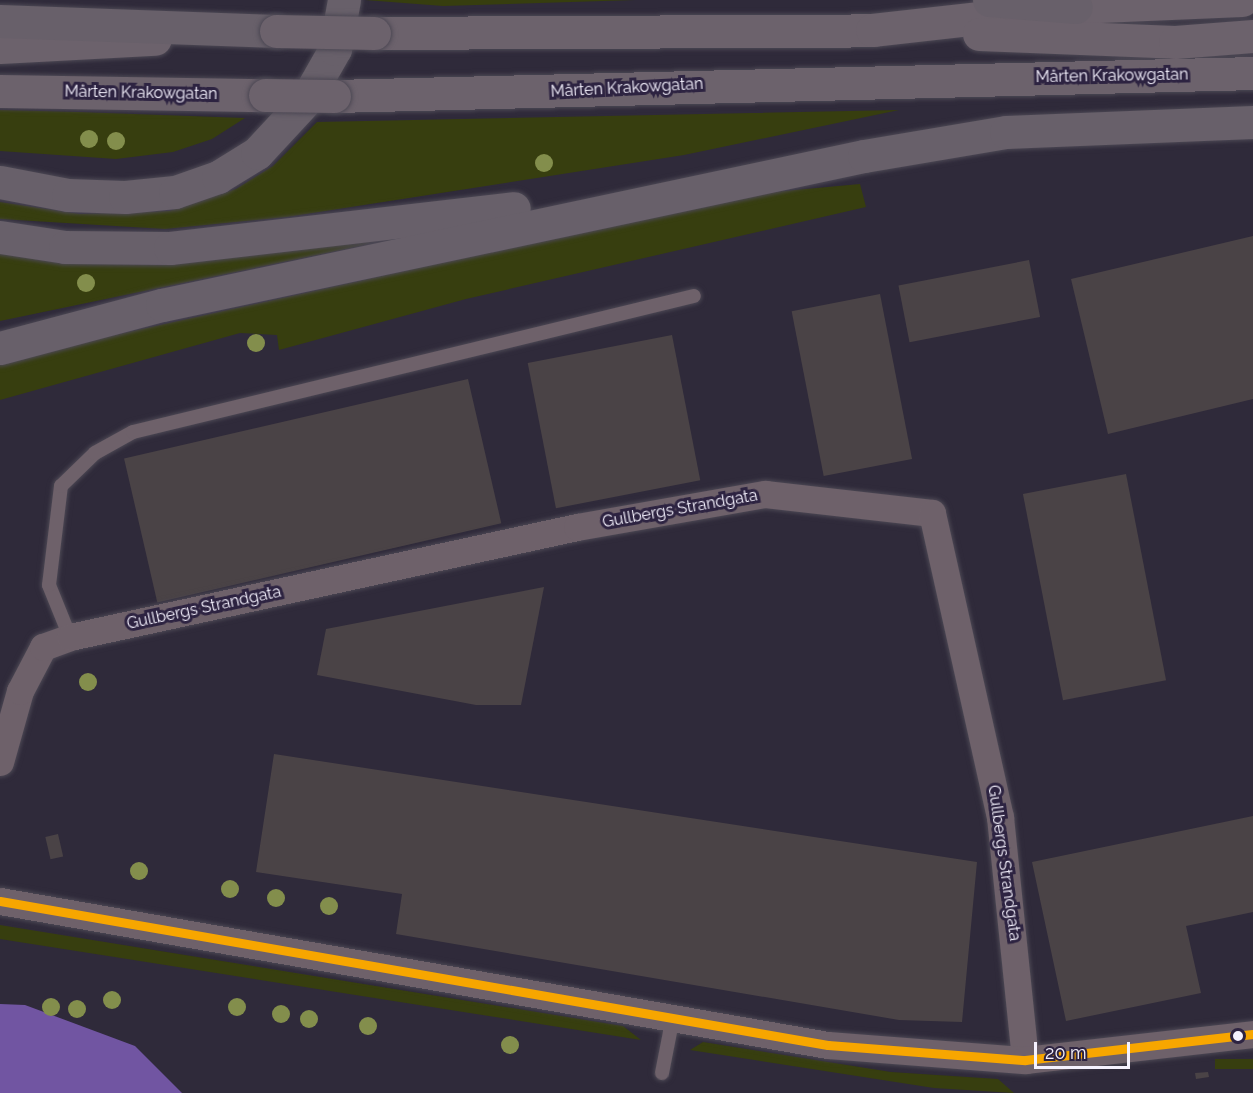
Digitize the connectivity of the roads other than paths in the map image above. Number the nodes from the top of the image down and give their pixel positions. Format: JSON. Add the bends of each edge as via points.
{"nodes":[{"id":1,"x":344,"y":0,"type":"edge"},
{"id":2,"x":989,"y":0,"type":"edge"},
{"id":3,"x":1242,"y":0,"type":"edge"},
{"id":4,"x":1076,"y":7,"type":"junction"},
{"id":5,"x":0,"y":21,"type":"edge"},
{"id":6,"x":872,"y":30,"type":"junction"},
{"id":7,"x":276,"y":31,"type":"junction"},
{"id":8,"x":1253,"y":36,"type":"edge"},
{"id":9,"x":0,"y":46,"type":"edge"},
{"id":10,"x":1253,"y":73,"type":"edge"},
{"id":11,"x":0,"y":91,"type":"edge"},
{"id":12,"x":1253,"y":122,"type":"edge"},
{"id":13,"x":730,"y":181,"type":"junction"},
{"id":14,"x":0,"y":182,"type":"edge"},
{"id":15,"x":0,"y":237,"type":"edge"},
{"id":16,"x":694,"y":296,"type":"dead end"},
{"id":17,"x":0,"y":348,"type":"edge"},
{"id":18,"x":70,"y":637,"type":"junction"},
{"id":19,"x":0,"y":762,"type":"edge"},
{"id":20,"x":0,"y":901,"type":"edge"},
{"id":21,"x":673,"y":1017,"type":"junction"},
{"id":22,"x":1253,"y":1034,"type":"edge"},
{"id":23,"x":1025,"y":1060,"type":"junction"},
{"id":24,"x":662,"y":1073,"type":"dead end"}],
"edges":[{"from":1,"to":14,"type":"highway","via":[[335,49],[306,100],[257,153],[218,177],[174,192],[125,196],[68,195]]},
{"from":2,"to":4,"type":"highway"},
{"from":3,"to":4,"type":"highway"},
{"from":4,"to":6,"type":"highway"},
{"from":5,"to":7,"type":"highway"},
{"from":6,"to":7,"type":"highway","bridge":true},
{"from":6,"to":8,"type":"highway","via":[[1175,42]]},
{"from":7,"to":9,"type":"highway"},
{"from":10,"to":11,"type":"highway","name":"Mårten Krakowgatan","bridge":true,"via":[[334,96]]},
{"from":12,"to":13,"type":"highway","via":[[1006,132]]},
{"from":13,"to":15,"type":"highway","via":[[181,247],[65,247]]},
{"from":13,"to":17,"type":"highway","via":[[162,304]]},
{"from":16,"to":18,"type":"lane","via":[[133,432],[95,453],[60,486],[48,585]]},
{"from":18,"to":19,"type":"street","name":"Gullbergs Strandgata","via":[[43,647],[20,691]]},
{"from":18,"to":23,"type":"street","name":"Gullbergs Strandgata","via":[[577,527],[765,494],[932,513],[1000,817]]},
{"from":20,"to":21,"type":"street"},
{"from":21,"to":23,"type":"street","via":[[828,1045]]},
{"from":21,"to":24,"type":"lane"},
{"from":22,"to":23,"type":"street"}]}
